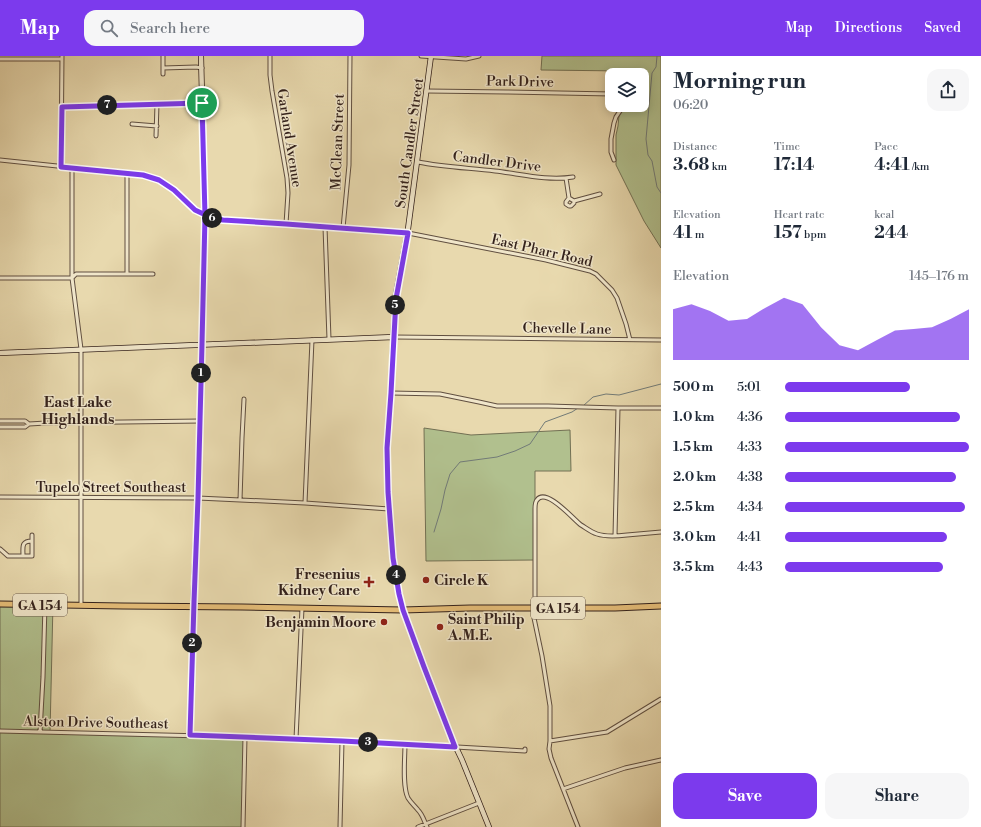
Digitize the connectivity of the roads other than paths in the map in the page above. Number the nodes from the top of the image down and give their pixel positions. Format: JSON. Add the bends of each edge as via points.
{"nodes":[{"id":1,"x":163,"y":56,"type":"edge"},
{"id":2,"x":201,"y":56,"type":"edge"},
{"id":3,"x":270,"y":56,"type":"edge"},
{"id":4,"x":350,"y":56,"type":"edge"},
{"id":5,"x":422,"y":56,"type":"edge"},
{"id":6,"x":432,"y":56,"type":"edge"},
{"id":7,"x":479,"y":56,"type":"edge"},
{"id":8,"x":62,"y":58,"type":"edge"},
{"id":9,"x":0,"y":59,"type":"edge"},
{"id":10,"x":163,"y":68,"type":"junction"},
{"id":11,"x":202,"y":68,"type":"junction"},
{"id":12,"x":163,"y":74,"type":"dead end"},
{"id":13,"x":427,"y":91,"type":"junction"},
{"id":14,"x":605,"y":94,"type":"edge"},
{"id":15,"x":202,"y":103,"type":"junction"},
{"id":16,"x":157,"y":104,"type":"junction"},
{"id":17,"x":62,"y":107,"type":"junction"},
{"id":18,"x":620,"y":112,"type":"edge"},
{"id":19,"x":132,"y":124,"type":"dead end"},
{"id":20,"x":157,"y":126,"type":"junction"},
{"id":21,"x":156,"y":136,"type":"dead end"},
{"id":22,"x":0,"y":160,"type":"edge"},
{"id":23,"x":614,"y":160,"type":"dead end"},
{"id":24,"x":418,"y":162,"type":"junction"},
{"id":25,"x":61,"y":167,"type":"junction"},
{"id":26,"x":72,"y":168,"type":"junction"},
{"id":27,"x":127,"y":174,"type":"junction"},
{"id":28,"x":573,"y":177,"type":"dead end"},
{"id":29,"x":566,"y":178,"type":"junction"},
{"id":30,"x":600,"y":194,"type":"dead end"},
{"id":31,"x":569,"y":198,"type":"junction"},
{"id":32,"x":574,"y":201,"type":"junction"},
{"id":33,"x":205,"y":216,"type":"junction"},
{"id":34,"x":286,"y":224,"type":"junction"},
{"id":35,"x":325,"y":227,"type":"junction"},
{"id":36,"x":343,"y":228,"type":"junction"},
{"id":37,"x":408,"y":233,"type":"junction"},
{"id":38,"x":127,"y":274,"type":"junction"},
{"id":39,"x":153,"y":274,"type":"dead end"},
{"id":40,"x":0,"y":278,"type":"edge"},
{"id":41,"x":72,"y":278,"type":"junction"},
{"id":42,"x":394,"y":337,"type":"junction"},
{"id":43,"x":329,"y":339,"type":"junction"},
{"id":44,"x":312,"y":340,"type":"junction"},
{"id":45,"x":630,"y":340,"type":"junction"},
{"id":46,"x":661,"y":340,"type":"edge"},
{"id":47,"x":202,"y":344,"type":"junction"},
{"id":48,"x":81,"y":349,"type":"junction"},
{"id":49,"x":0,"y":353,"type":"edge"},
{"id":50,"x":391,"y":393,"type":"junction"},
{"id":51,"x":244,"y":399,"type":"dead end"},
{"id":52,"x":618,"y":408,"type":"junction"},
{"id":53,"x":661,"y":408,"type":"edge"},
{"id":54,"x":0,"y":421,"type":"edge"},
{"id":55,"x":200,"y":421,"type":"junction"},
{"id":56,"x":80,"y":423,"type":"junction"},
{"id":57,"x":29,"y":424,"type":"junction"},
{"id":58,"x":0,"y":427,"type":"edge"},
{"id":59,"x":0,"y":497,"type":"edge"},
{"id":60,"x":80,"y":498,"type":"junction"},
{"id":61,"x":198,"y":498,"type":"junction"},
{"id":62,"x":240,"y":500,"type":"junction"},
{"id":63,"x":305,"y":503,"type":"junction"},
{"id":64,"x":389,"y":509,"type":"junction"},
{"id":65,"x":661,"y":532,"type":"edge"},
{"id":66,"x":32,"y":535,"type":"dead end"},
{"id":67,"x":615,"y":536,"type":"junction"},
{"id":68,"x":32,"y":541,"type":"junction"},
{"id":69,"x":0,"y":549,"type":"edge"},
{"id":70,"x":23,"y":556,"type":"junction"},
{"id":71,"x":0,"y":604,"type":"edge"},
{"id":72,"x":45,"y":605,"type":"junction"},
{"id":73,"x":81,"y":605,"type":"junction"},
{"id":74,"x":193,"y":606,"type":"junction"},
{"id":75,"x":661,"y":606,"type":"edge"},
{"id":76,"x":302,"y":608,"type":"junction"},
{"id":77,"x":535,"y":609,"type":"junction"},
{"id":78,"x":403,"y":610,"type":"junction"},
{"id":79,"x":661,"y":699,"type":"edge"},
{"id":80,"x":0,"y":731,"type":"edge"},
{"id":81,"x":40,"y":732,"type":"junction"},
{"id":82,"x":190,"y":735,"type":"junction"},
{"id":83,"x":245,"y":737,"type":"junction"},
{"id":84,"x":296,"y":739,"type":"junction"},
{"id":85,"x":342,"y":741,"type":"junction"},
{"id":86,"x":550,"y":741,"type":"junction"},
{"id":87,"x":405,"y":744,"type":"junction"},
{"id":88,"x":455,"y":747,"type":"junction"},
{"id":89,"x":525,"y":749,"type":"dead end"},
{"id":90,"x":661,"y":760,"type":"edge"},
{"id":91,"x":563,"y":789,"type":"junction"},
{"id":92,"x":479,"y":803,"type":"junction"},
{"id":93,"x":426,"y":825,"type":"edge"},
{"id":94,"x":243,"y":827,"type":"edge"},
{"id":95,"x":340,"y":827,"type":"edge"},
{"id":96,"x":418,"y":827,"type":"edge"},
{"id":97,"x":489,"y":827,"type":"edge"},
{"id":98,"x":578,"y":827,"type":"edge"}],
"edges":[{"from":1,"to":10,"type":"street"},
{"from":2,"to":11,"type":"street"},
{"from":3,"to":34,"type":"street","name":"Garland Avenue","via":[[272,91],[287,178]]},
{"from":4,"to":36,"type":"street","name":"McClean Street","via":[[349,165]]},
{"from":5,"to":6,"type":"street"},
{"from":6,"to":7,"type":"street","via":[[466,59]]},
{"from":6,"to":13,"type":"street","name":"South Candler Street"},
{"from":8,"to":9,"type":"street"},
{"from":8,"to":17,"type":"street"},
{"from":10,"to":11,"type":"street"},
{"from":10,"to":12,"type":"street"},
{"from":11,"to":15,"type":"street"},
{"from":13,"to":14,"type":"street","name":"Park Drive"},
{"from":13,"to":24,"type":"street","name":"South Candler Street"},
{"from":15,"to":16,"type":"street"},
{"from":15,"to":33,"type":"street"},
{"from":16,"to":17,"type":"street"},
{"from":16,"to":20,"type":"street"},
{"from":17,"to":25,"type":"street"},
{"from":18,"to":23,"type":"street","via":[[610,139]]},
{"from":19,"to":20,"type":"street"},
{"from":20,"to":21,"type":"street"},
{"from":22,"to":25,"type":"street"},
{"from":24,"to":29,"type":"street","name":"Candler Drive","via":[[547,178]]},
{"from":24,"to":37,"type":"street","name":"South Candler Street"},
{"from":25,"to":26,"type":"street"},
{"from":26,"to":27,"type":"street"},
{"from":26,"to":41,"type":"street"},
{"from":27,"to":33,"type":"street","via":[[159,180]]},
{"from":27,"to":38,"type":"street"},
{"from":28,"to":29,"type":"street","name":"Candler Drive"},
{"from":29,"to":31,"type":"street"},
{"from":30,"to":32,"type":"street"},
{"from":31,"to":32,"type":"street"},
{"from":31,"to":32,"type":"street","via":[[566,202],[569,206],[573,205]]},
{"from":33,"to":34,"type":"street","name":"East Pharr Road","via":[[223,220]]},
{"from":33,"to":47,"type":"street"},
{"from":34,"to":35,"type":"street","name":"East Pharr Road"},
{"from":35,"to":36,"type":"street","name":"East Pharr Road"},
{"from":35,"to":43,"type":"street"},
{"from":36,"to":37,"type":"street","name":"East Pharr Road"},
{"from":37,"to":42,"type":"street","name":"South Candler Street","via":[[396,299]]},
{"from":37,"to":45,"type":"street","name":"East Pharr Road","via":[[546,260],[596,274],[617,298]]},
{"from":38,"to":39,"type":"street"},
{"from":38,"to":41,"type":"street","via":[[76,274]]},
{"from":40,"to":41,"type":"street"},
{"from":41,"to":48,"type":"street"},
{"from":42,"to":43,"type":"street"},
{"from":42,"to":45,"type":"street","name":"Chevelle Lane"},
{"from":42,"to":50,"type":"street","name":"South Candler Street"},
{"from":43,"to":44,"type":"street"},
{"from":44,"to":47,"type":"street"},
{"from":44,"to":63,"type":"street"},
{"from":45,"to":46,"type":"street","name":"Chevelle Lane"},
{"from":47,"to":48,"type":"street"},
{"from":47,"to":55,"type":"street"},
{"from":48,"to":49,"type":"street"},
{"from":48,"to":56,"type":"street"},
{"from":50,"to":52,"type":"street","via":[[440,394],[497,406]]},
{"from":50,"to":64,"type":"street","name":"South Candler Street","via":[[387,448]]},
{"from":51,"to":62,"type":"street"},
{"from":52,"to":53,"type":"street"},
{"from":52,"to":67,"type":"street"},
{"from":54,"to":57,"type":"street","via":[[25,421]]},
{"from":55,"to":56,"type":"street"},
{"from":55,"to":61,"type":"street"},
{"from":56,"to":57,"type":"street"},
{"from":56,"to":60,"type":"street"},
{"from":57,"to":58,"type":"street","via":[[25,427]]},
{"from":59,"to":60,"type":"street","name":"Tupelo Street Southeast"},
{"from":60,"to":61,"type":"street","name":"Tupelo Street Southeast"},
{"from":60,"to":73,"type":"street"},
{"from":61,"to":62,"type":"street","name":"Tupelo Street Southeast"},
{"from":61,"to":74,"type":"street"},
{"from":62,"to":63,"type":"street","name":"Tupelo Street Southeast"},
{"from":63,"to":64,"type":"street","name":"Tupelo Street Southeast"},
{"from":64,"to":78,"type":"street","name":"South Candler Street","via":[[393,558]]},
{"from":65,"to":67,"type":"street"},
{"from":66,"to":68,"type":"street"},
{"from":67,"to":77,"type":"street","via":[[603,536],[592,532],[555,502],[547,498],[538,498],[535,508]]},
{"from":68,"to":70,"type":"street","via":[[25,542]]},
{"from":68,"to":70,"type":"street","via":[[32,556]]},
{"from":69,"to":70,"type":"street","via":[[8,556]]},
{"from":71,"to":72,"type":"main road","number":"GA 154"},
{"from":72,"to":73,"type":"main road","number":"GA 154"},
{"from":72,"to":81,"type":"street"},
{"from":73,"to":74,"type":"main road","number":"GA 154"},
{"from":74,"to":76,"type":"main road","number":"GA 154"},
{"from":74,"to":82,"type":"street"},
{"from":75,"to":77,"type":"main road","number":"GA 154"},
{"from":76,"to":78,"type":"main road","number":"GA 154"},
{"from":76,"to":84,"type":"street"},
{"from":77,"to":78,"type":"main road","number":"GA 154"},
{"from":77,"to":86,"type":"street","via":[[534,618],[550,706]]},
{"from":78,"to":88,"type":"street","name":"South Candler Street"},
{"from":79,"to":86,"type":"street","via":[[607,732]]},
{"from":80,"to":81,"type":"street","name":"Alston Drive Southeast"},
{"from":81,"to":82,"type":"street","name":"Alston Drive Southeast"},
{"from":82,"to":83,"type":"street","name":"Alston Drive Southeast"},
{"from":83,"to":84,"type":"street","name":"Alston Drive Southeast"},
{"from":83,"to":94,"type":"street"},
{"from":84,"to":85,"type":"street","name":"Alston Drive Southeast"},
{"from":85,"to":87,"type":"street","name":"Alston Drive Southeast"},
{"from":85,"to":95,"type":"street"},
{"from":86,"to":91,"type":"street","via":[[551,758]]},
{"from":87,"to":88,"type":"street","name":"Alston Drive Southeast"},
{"from":87,"to":93,"type":"street","via":[[406,792]]},
{"from":88,"to":89,"type":"street","name":"Alston Drive Southeast"},
{"from":88,"to":92,"type":"street","name":"South Candler Street"},
{"from":90,"to":91,"type":"street","via":[[625,768]]},
{"from":91,"to":98,"type":"street"},
{"from":92,"to":93,"type":"street"},
{"from":92,"to":97,"type":"street","name":"South Candler Street"},
{"from":93,"to":96,"type":"street"}]}
